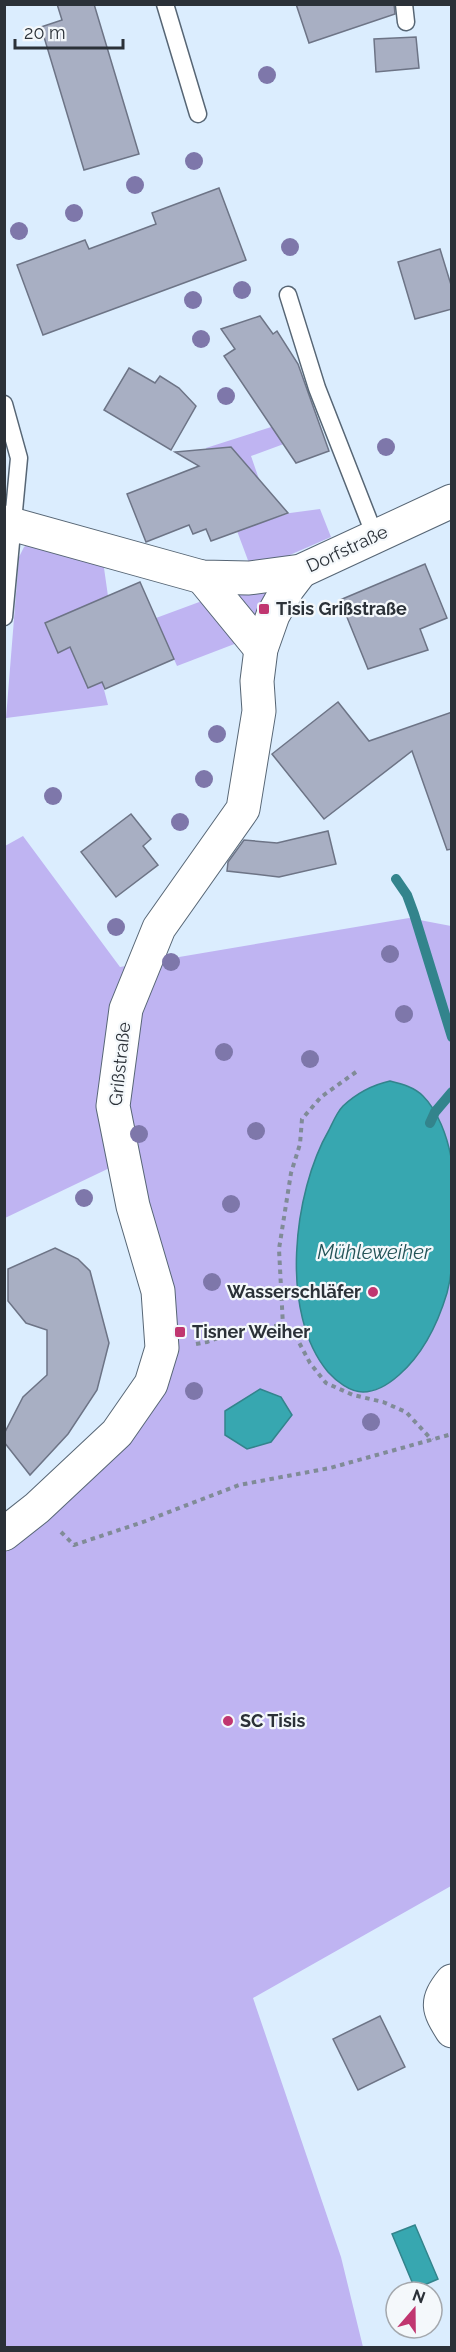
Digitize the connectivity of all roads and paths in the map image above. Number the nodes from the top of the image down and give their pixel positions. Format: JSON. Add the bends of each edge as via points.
{"nodes":[{"id":1,"x":165,"y":4,"type":"edge"},
{"id":2,"x":405,"y":4,"type":"edge"},
{"id":3,"x":406,"y":22,"type":"dead end"},
{"id":4,"x":198,"y":114,"type":"dead end"},
{"id":5,"x":288,"y":295,"type":"dead end"},
{"id":6,"x":4,"y":404,"type":"edge"},
{"id":7,"x":452,"y":501,"type":"edge"},
{"id":8,"x":9,"y":523,"type":"edge"},
{"id":9,"x":375,"y":536,"type":"junction"},
{"id":10,"x":301,"y":571,"type":"junction"},
{"id":11,"x":202,"y":577,"type":"junction"},
{"id":12,"x":4,"y":618,"type":"edge"},
{"id":13,"x":261,"y":649,"type":"junction"},
{"id":14,"x":356,"y":1072,"type":"dead end"},
{"id":15,"x":283,"y":1326,"type":"junction"},
{"id":16,"x":162,"y":1348,"type":"junction"},
{"id":17,"x":452,"y":1434,"type":"edge"},
{"id":18,"x":432,"y":1440,"type":"junction"},
{"id":19,"x":37,"y":1508,"type":"junction"},
{"id":20,"x":4,"y":1534,"type":"edge"},
{"id":21,"x":452,"y":1981,"type":"edge"},
{"id":22,"x":452,"y":2031,"type":"edge"}],
"edges":[{"from":1,"to":4,"type":"lane"},
{"from":2,"to":3,"type":"lane"},
{"from":5,"to":9,"type":"lane","via":[[317,388]]},
{"from":6,"to":8,"type":"lane","via":[[19,458]]},
{"from":7,"to":9,"type":"street","name":"Dorfstraße"},
{"from":8,"to":11,"type":"street","name":"Dorfstraße"},
{"from":8,"to":12,"type":"lane"},
{"from":9,"to":10,"type":"street","name":"Dorfstraße"},
{"from":10,"to":11,"type":"street","name":"Dorfstraße","via":[[249,578]]},
{"from":10,"to":13,"type":"street","name":"Grißstraße","via":[[273,615]]},
{"from":11,"to":13,"type":"street"},
{"from":13,"to":16,"type":"street","name":"Grißstraße","via":[[259,711],[243,809],[159,928],[126,1009],[113,1106],[133,1206],[158,1291]]},
{"from":14,"to":15,"type":"path","via":[[321,1097],[303,1119],[279,1249]]},
{"from":15,"to":16,"type":"path","via":[[252,1326],[207,1342]]},
{"from":15,"to":18,"type":"path","via":[[295,1335],[326,1383],[406,1412]]},
{"from":16,"to":19,"type":"street","name":"Grißstraße","via":[[151,1384],[117,1433]]},
{"from":17,"to":18,"type":"path"},
{"from":18,"to":19,"type":"path","via":[[330,1468],[239,1485],[74,1545]]},
{"from":19,"to":20,"type":"street","name":"Grißstraße"},
{"from":21,"to":22,"type":"street","via":[[442,1994],[440,2011]]}]}
